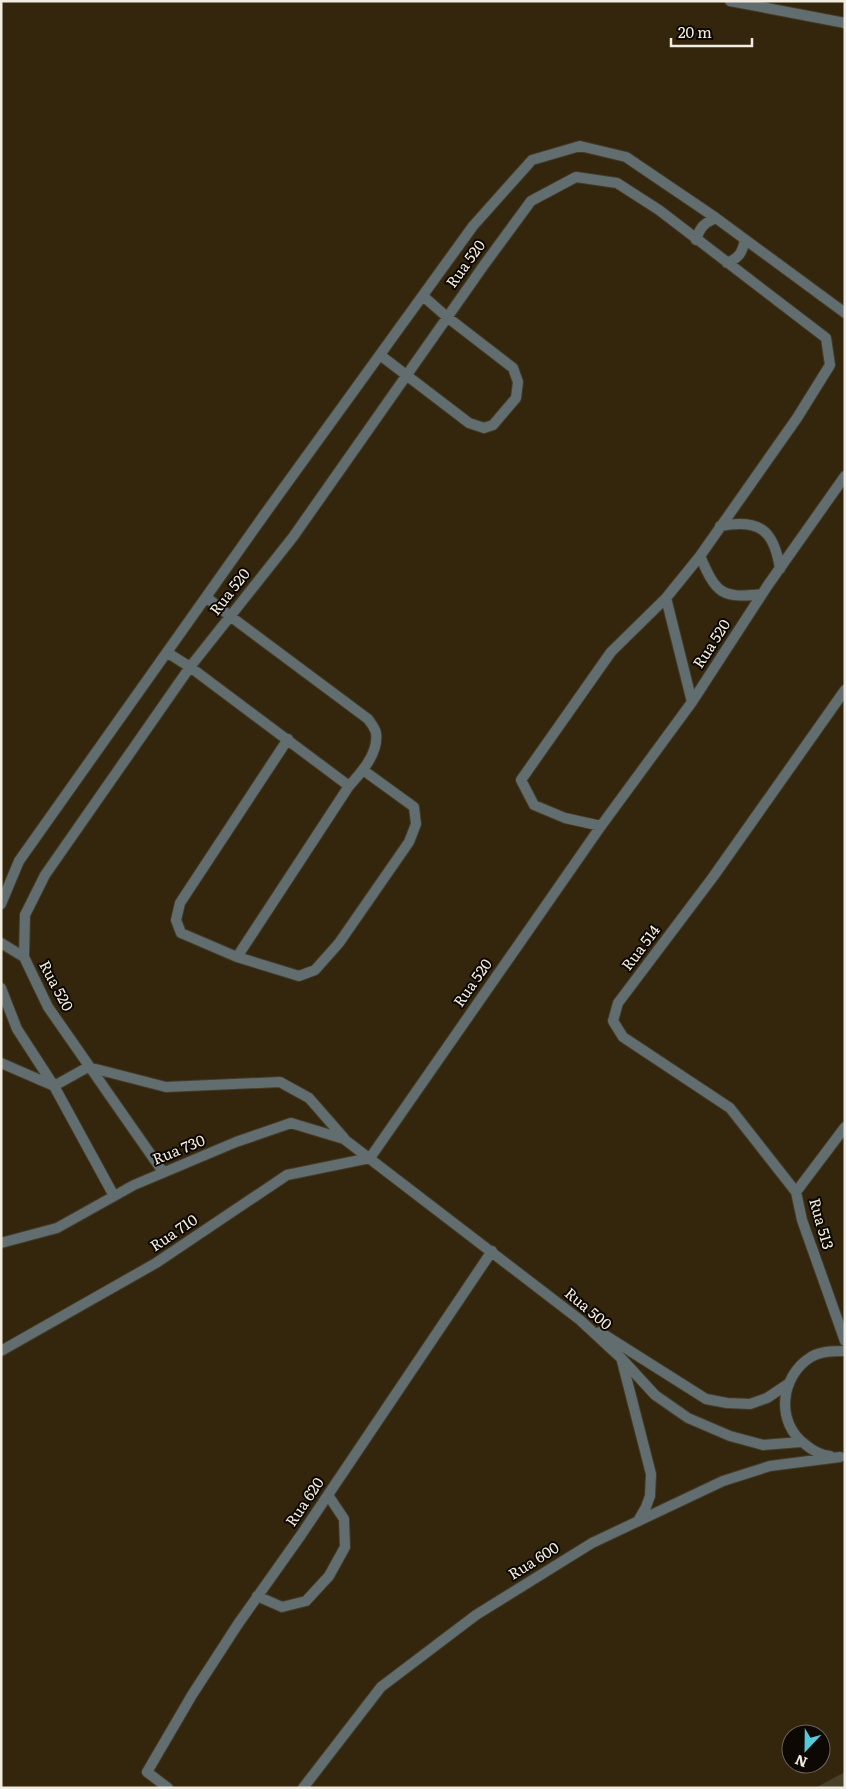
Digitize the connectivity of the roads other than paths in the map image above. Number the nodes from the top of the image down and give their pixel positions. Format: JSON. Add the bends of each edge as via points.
{"nodes":[{"id":1,"x":730,"y":1,"type":"edge"},
{"id":2,"x":845,"y":23,"type":"edge"},
{"id":3,"x":716,"y":218,"type":"junction"},
{"id":4,"x":696,"y":240,"type":"junction"},
{"id":5,"x":745,"y":240,"type":"junction"},
{"id":6,"x":727,"y":263,"type":"junction"},
{"id":7,"x":423,"y":296,"type":"junction"},
{"id":8,"x":845,"y":313,"type":"edge"},
{"id":9,"x":447,"y":317,"type":"junction"},
{"id":10,"x":380,"y":355,"type":"junction"},
{"id":11,"x":406,"y":375,"type":"junction"},
{"id":12,"x":845,"y":476,"type":"edge"},
{"id":13,"x":720,"y":526,"type":"junction"},
{"id":14,"x":700,"y":556,"type":"junction"},
{"id":15,"x":780,"y":569,"type":"junction"},
{"id":16,"x":762,"y":594,"type":"junction"},
{"id":17,"x":206,"y":597,"type":"junction"},
{"id":18,"x":666,"y":598,"type":"junction"},
{"id":19,"x":230,"y":616,"type":"junction"},
{"id":20,"x":168,"y":652,"type":"junction"},
{"id":21,"x":190,"y":667,"type":"junction"},
{"id":22,"x":845,"y":690,"type":"edge"},
{"id":23,"x":692,"y":702,"type":"junction"},
{"id":24,"x":288,"y":739,"type":"junction"},
{"id":25,"x":363,"y":770,"type":"junction"},
{"id":26,"x":349,"y":786,"type":"junction"},
{"id":27,"x":601,"y":826,"type":"junction"},
{"id":28,"x":1,"y":904,"type":"edge"},
{"id":29,"x":1,"y":943,"type":"edge"},
{"id":30,"x":24,"y":957,"type":"junction"},
{"id":31,"x":237,"y":957,"type":"junction"},
{"id":32,"x":1,"y":988,"type":"edge"},
{"id":33,"x":1,"y":1063,"type":"edge"},
{"id":34,"x":88,"y":1066,"type":"junction"},
{"id":35,"x":54,"y":1086,"type":"junction"},
{"id":36,"x":845,"y":1127,"type":"edge"},
{"id":37,"x":344,"y":1139,"type":"junction"},
{"id":38,"x":370,"y":1158,"type":"junction"},
{"id":39,"x":163,"y":1172,"type":"junction"},
{"id":40,"x":796,"y":1192,"type":"junction"},
{"id":41,"x":114,"y":1196,"type":"junction"},
{"id":42,"x":1,"y":1243,"type":"edge"},
{"id":43,"x":492,"y":1251,"type":"junction"},
{"id":44,"x":580,"y":1320,"type":"junction"},
{"id":45,"x":845,"y":1341,"type":"edge"},
{"id":46,"x":1,"y":1351,"type":"edge"},
{"id":47,"x":845,"y":1351,"type":"edge"},
{"id":48,"x":622,"y":1358,"type":"junction"},
{"id":49,"x":788,"y":1384,"type":"junction"},
{"id":50,"x":801,"y":1442,"type":"junction"},
{"id":51,"x":843,"y":1457,"type":"edge"},
{"id":52,"x":328,"y":1496,"type":"junction"},
{"id":53,"x":638,"y":1520,"type":"junction"},
{"id":54,"x":257,"y":1596,"type":"junction"},
{"id":55,"x":168,"y":1788,"type":"edge"},
{"id":56,"x":303,"y":1788,"type":"edge"}],
"edges":[{"from":1,"to":2,"type":"lane"},
{"from":3,"to":4,"type":"lane","via":[[699,229]]},
{"from":3,"to":5,"type":"lane","name":"Rua 520"},
{"from":3,"to":7,"type":"lane","name":"Rua 520","via":[[626,156],[580,146],[532,160],[473,226]]},
{"from":4,"to":6,"type":"lane","name":"Rua 520"},
{"from":4,"to":9,"type":"lane","name":"Rua 520","via":[[659,210],[616,183],[576,177],[531,200]]},
{"from":5,"to":6,"type":"lane","via":[[743,253]]},
{"from":5,"to":8,"type":"lane","name":"Rua 520"},
{"from":6,"to":13,"type":"lane","name":"Rua 520","via":[[826,338],[830,365],[797,418]]},
{"from":7,"to":9,"type":"lane"},
{"from":7,"to":10,"type":"lane","name":"Rua 520"},
{"from":9,"to":11,"type":"lane","name":"Rua 520"},
{"from":9,"to":11,"type":"lane","via":[[513,368],[518,382],[516,398],[493,425],[484,428],[469,423]]},
{"from":10,"to":11,"type":"lane"},
{"from":10,"to":17,"type":"lane","name":"Rua 520"},
{"from":11,"to":19,"type":"lane","name":"Rua 520","via":[[293,537]]},
{"from":12,"to":15,"type":"lane","name":"Rua 520"},
{"from":13,"to":14,"type":"lane","name":"Rua 520"},
{"from":13,"to":15,"type":"lane","via":[[746,523],[757,526],[774,542]]},
{"from":14,"to":16,"type":"lane","via":[[709,577],[726,593],[736,596]]},
{"from":14,"to":18,"type":"lane","name":"Rua 520"},
{"from":15,"to":16,"type":"lane","name":"Rua 520"},
{"from":16,"to":23,"type":"lane","name":"Rua 520"},
{"from":17,"to":19,"type":"lane"},
{"from":17,"to":20,"type":"lane","name":"Rua 520"},
{"from":18,"to":23,"type":"lane"},
{"from":18,"to":27,"type":"lane","name":"Rua 520","via":[[611,652],[521,780],[534,805],[565,818]]},
{"from":19,"to":21,"type":"lane","name":"Rua 520"},
{"from":19,"to":25,"type":"lane","via":[[368,719],[376,732],[376,746]]},
{"from":20,"to":21,"type":"lane"},
{"from":20,"to":28,"type":"lane","name":"Rua 520","via":[[19,861]]},
{"from":21,"to":24,"type":"lane"},
{"from":21,"to":30,"type":"lane","name":"Rua 520","via":[[45,875],[25,915]]},
{"from":22,"to":40,"type":"lane","name":"Rua 514","via":[[713,877],[618,1003],[613,1020],[623,1037],[730,1108]]},
{"from":23,"to":27,"type":"lane","name":"Rua 520"},
{"from":24,"to":26,"type":"lane"},
{"from":24,"to":31,"type":"lane","via":[[180,902],[176,920],[181,933]]},
{"from":25,"to":26,"type":"lane"},
{"from":25,"to":31,"type":"lane","via":[[414,807],[416,824],[409,842],[339,943],[316,970],[299,976]]},
{"from":26,"to":31,"type":"lane"},
{"from":27,"to":38,"type":"lane","name":"Rua 520"},
{"from":29,"to":30,"type":"lane"},
{"from":30,"to":34,"type":"lane","name":"Rua 520","via":[[48,1007]]},
{"from":32,"to":35,"type":"lane","via":[[17,1029]]},
{"from":33,"to":35,"type":"lane"},
{"from":34,"to":35,"type":"lane"},
{"from":34,"to":37,"type":"lane","via":[[166,1086],[280,1082],[309,1098]]},
{"from":34,"to":39,"type":"lane","name":"Rua 520"},
{"from":35,"to":41,"type":"lane"},
{"from":36,"to":40,"type":"lane","name":"Rua 513"},
{"from":37,"to":38,"type":"lane","name":"Rua 730"},
{"from":37,"to":39,"type":"lane","name":"Rua 730","via":[[291,1123]]},
{"from":38,"to":43,"type":"lane","name":"Rua 500"},
{"from":38,"to":46,"type":"lane","name":"Rua 710","via":[[286,1175],[156,1263]]},
{"from":39,"to":41,"type":"lane","name":"Rua 730"},
{"from":40,"to":45,"type":"lane","name":"Rua 513","via":[[802,1220]]},
{"from":41,"to":42,"type":"lane","name":"Rua 730","via":[[57,1228]]},
{"from":43,"to":44,"type":"lane","name":"Rua 500"},
{"from":43,"to":52,"type":"lane","name":"Rua 620"},
{"from":44,"to":48,"type":"lane","name":"Rua 500"},
{"from":44,"to":49,"type":"lane","via":[[706,1398],[750,1404],[767,1398]]},
{"from":47,"to":49,"type":"lane","via":[[812,1356],[797,1368]]},
{"from":48,"to":50,"type":"lane","name":"Rua 500","via":[[655,1395],[688,1418],[730,1436],[763,1445]]},
{"from":48,"to":53,"type":"lane","via":[[651,1474],[650,1496]]},
{"from":49,"to":50,"type":"lane","via":[[785,1409],[793,1432]]},
{"from":50,"to":51,"type":"lane","via":[[826,1456]]},
{"from":51,"to":53,"type":"lane","name":"Rua 600","via":[[770,1466],[723,1481]]},
{"from":52,"to":54,"type":"lane","name":"Rua 620"},
{"from":52,"to":54,"type":"lane","via":[[344,1519],[345,1547],[329,1576],[306,1601],[282,1607]]},
{"from":53,"to":56,"type":"lane","name":"Rua 600","via":[[592,1543],[476,1615],[381,1687]]},
{"from":54,"to":55,"type":"lane","name":"Rua 620","via":[[192,1695],[147,1772]]}]}
